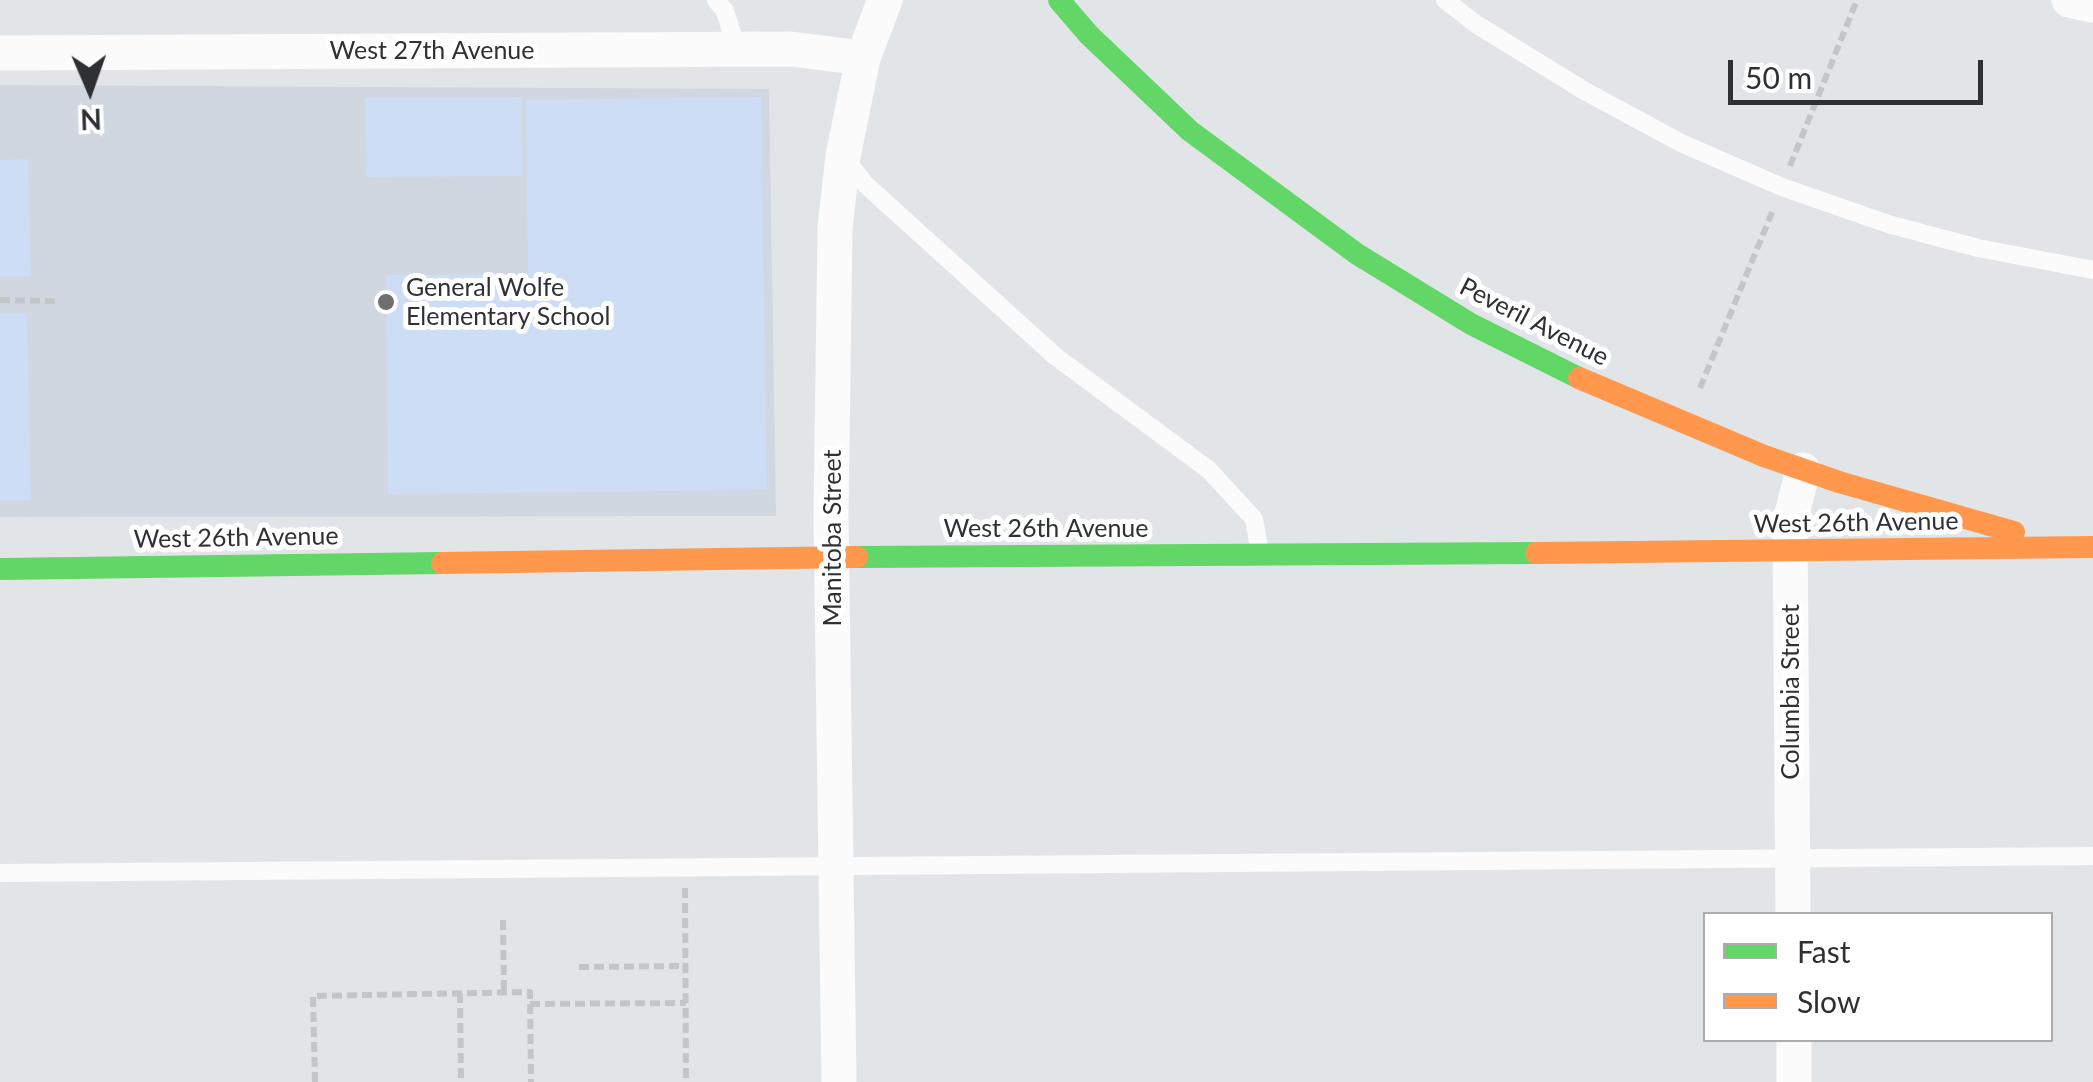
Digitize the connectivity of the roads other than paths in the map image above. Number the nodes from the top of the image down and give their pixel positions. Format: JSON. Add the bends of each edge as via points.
{"nodes":[{"id":1,"x":716,"y":0,"type":"edge"},
{"id":2,"x":886,"y":0,"type":"edge"},
{"id":3,"x":1059,"y":0,"type":"edge"},
{"id":4,"x":1445,"y":0,"type":"edge"},
{"id":5,"x":2070,"y":0,"type":"edge"},
{"id":6,"x":2093,"y":5,"type":"edge"},
{"id":7,"x":737,"y":50,"type":"junction"},
{"id":8,"x":0,"y":53,"type":"edge"},
{"id":9,"x":863,"y":58,"type":"junction"},
{"id":10,"x":844,"y":156,"type":"junction"},
{"id":11,"x":2093,"y":270,"type":"edge"},
{"id":12,"x":1804,"y":470,"type":"junction"},
{"id":13,"x":2067,"y":547,"type":"junction"},
{"id":14,"x":2093,"y":547,"type":"edge"},
{"id":15,"x":1790,"y":552,"type":"junction"},
{"id":16,"x":1260,"y":555,"type":"junction"},
{"id":17,"x":831,"y":557,"type":"junction"},
{"id":18,"x":0,"y":569,"type":"edge"},
{"id":19,"x":2093,"y":856,"type":"edge"},
{"id":20,"x":1792,"y":859,"type":"junction"},
{"id":21,"x":838,"y":866,"type":"junction"},
{"id":22,"x":0,"y":872,"type":"edge"},
{"id":23,"x":1793,"y":912,"type":"edge"},
{"id":24,"x":1794,"y":1042,"type":"edge"},
{"id":25,"x":839,"y":1082,"type":"edge"},
{"id":26,"x":1794,"y":1082,"type":"edge"}],
"edges":[{"from":1,"to":7,"type":"lane"},
{"from":2,"to":9,"type":"street","name":"Manitoba Street"},
{"from":3,"to":12,"type":"street","name":"Peveril Avenue","via":[[1190,131],[1357,254],[1568,373]]},
{"from":4,"to":11,"type":"lane","via":[[1583,90],[1680,143],[1782,187],[1960,244]]},
{"from":5,"to":6,"type":"street"},
{"from":7,"to":8,"type":"street","name":"West 27th Avenue"},
{"from":7,"to":9,"type":"street","name":"West 27th Avenue"},
{"from":9,"to":10,"type":"street","name":"Manitoba Street"},
{"from":10,"to":16,"type":"lane","via":[[866,186],[1055,356],[1209,470],[1254,518]]},
{"from":10,"to":17,"type":"street","name":"Manitoba Street","via":[[835,228]]},
{"from":12,"to":13,"type":"street","name":"Peveril Avenue"},
{"from":12,"to":15,"type":"street","name":"Columbia Street","via":[[1790,522]]},
{"from":13,"to":14,"type":"street","name":"West 26th Avenue"},
{"from":13,"to":15,"type":"street","name":"West 26th Avenue"},
{"from":15,"to":16,"type":"street","name":"West 26th Avenue"},
{"from":15,"to":20,"type":"street","name":"Columbia Street"},
{"from":16,"to":17,"type":"street","name":"West 26th Avenue"},
{"from":17,"to":18,"type":"street","name":"West 26th Avenue"},
{"from":17,"to":21,"type":"street","name":"Manitoba Street"},
{"from":19,"to":20,"type":"lane"},
{"from":20,"to":21,"type":"lane"},
{"from":20,"to":23,"type":"street","name":"Columbia Street"},
{"from":21,"to":22,"type":"lane"},
{"from":21,"to":25,"type":"street","name":"Manitoba Street"},
{"from":24,"to":26,"type":"street"}]}
